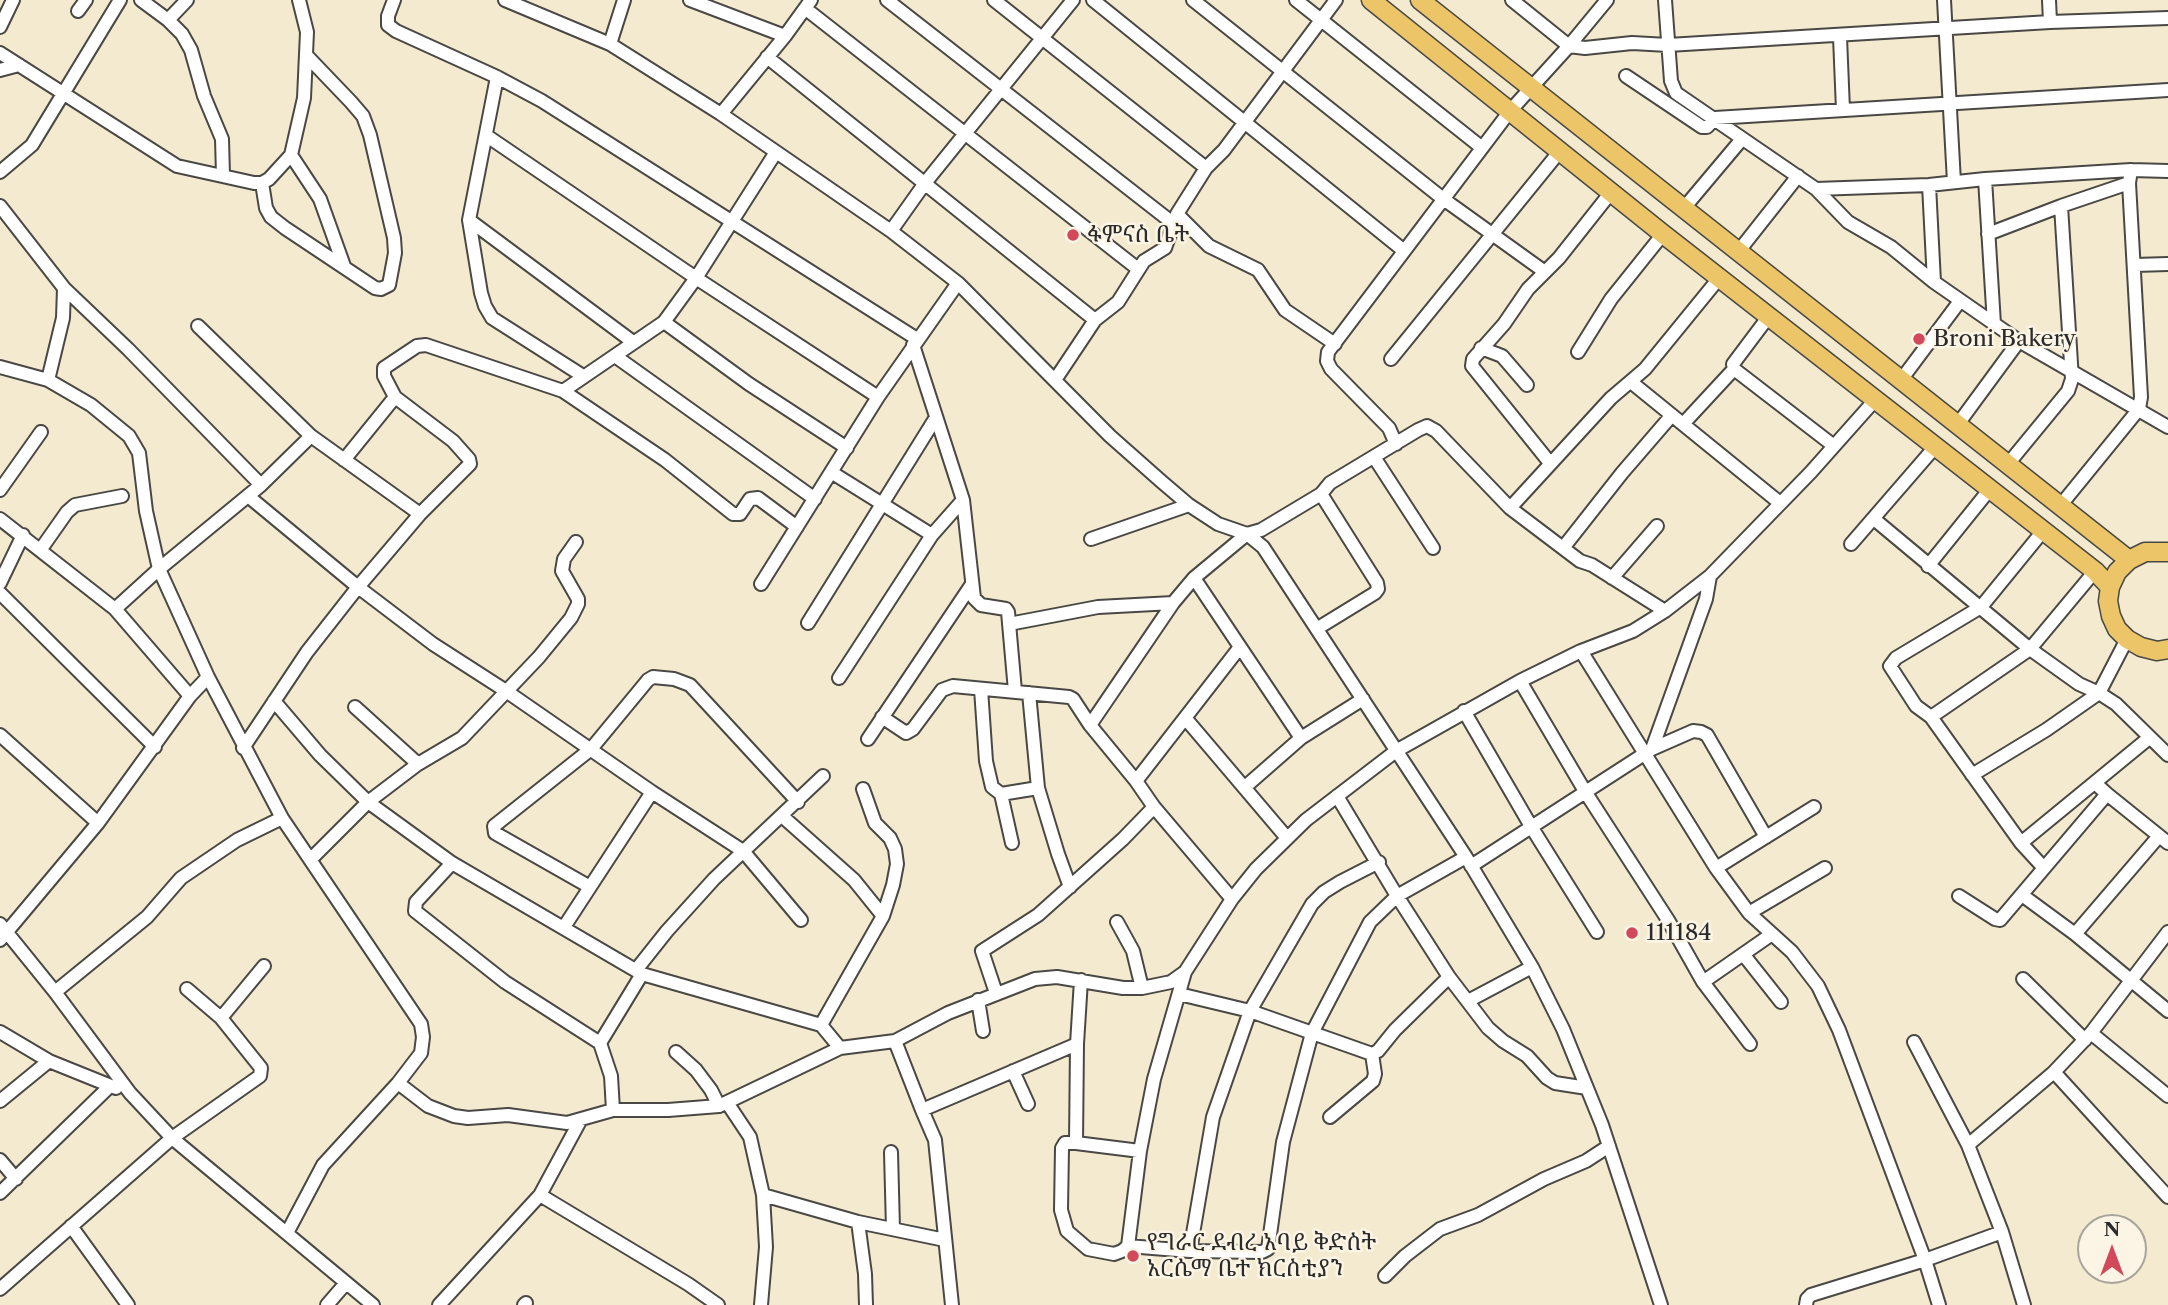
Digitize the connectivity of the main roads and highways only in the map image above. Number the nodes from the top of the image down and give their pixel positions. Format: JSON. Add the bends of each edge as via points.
{"nodes":[{"id":1,"x":1371,"y":0,"type":"edge"},
{"id":2,"x":1420,"y":0,"type":"edge"},
{"id":3,"x":2168,"y":551,"type":"edge"},
{"id":4,"x":2129,"y":560,"type":"junction"},
{"id":5,"x":2110,"y":587,"type":"junction"},
{"id":6,"x":2168,"y":649,"type":"edge"}],
"edges":[{"from":1,"to":5,"type":"highway"},
{"from":2,"to":4,"type":"highway"},
{"from":3,"to":4,"type":"highway","via":[[2145,552]]},
{"from":4,"to":5,"type":"highway"},
{"from":5,"to":6,"type":"highway","via":[[2108,601],[2117,629],[2141,647]]}]}
